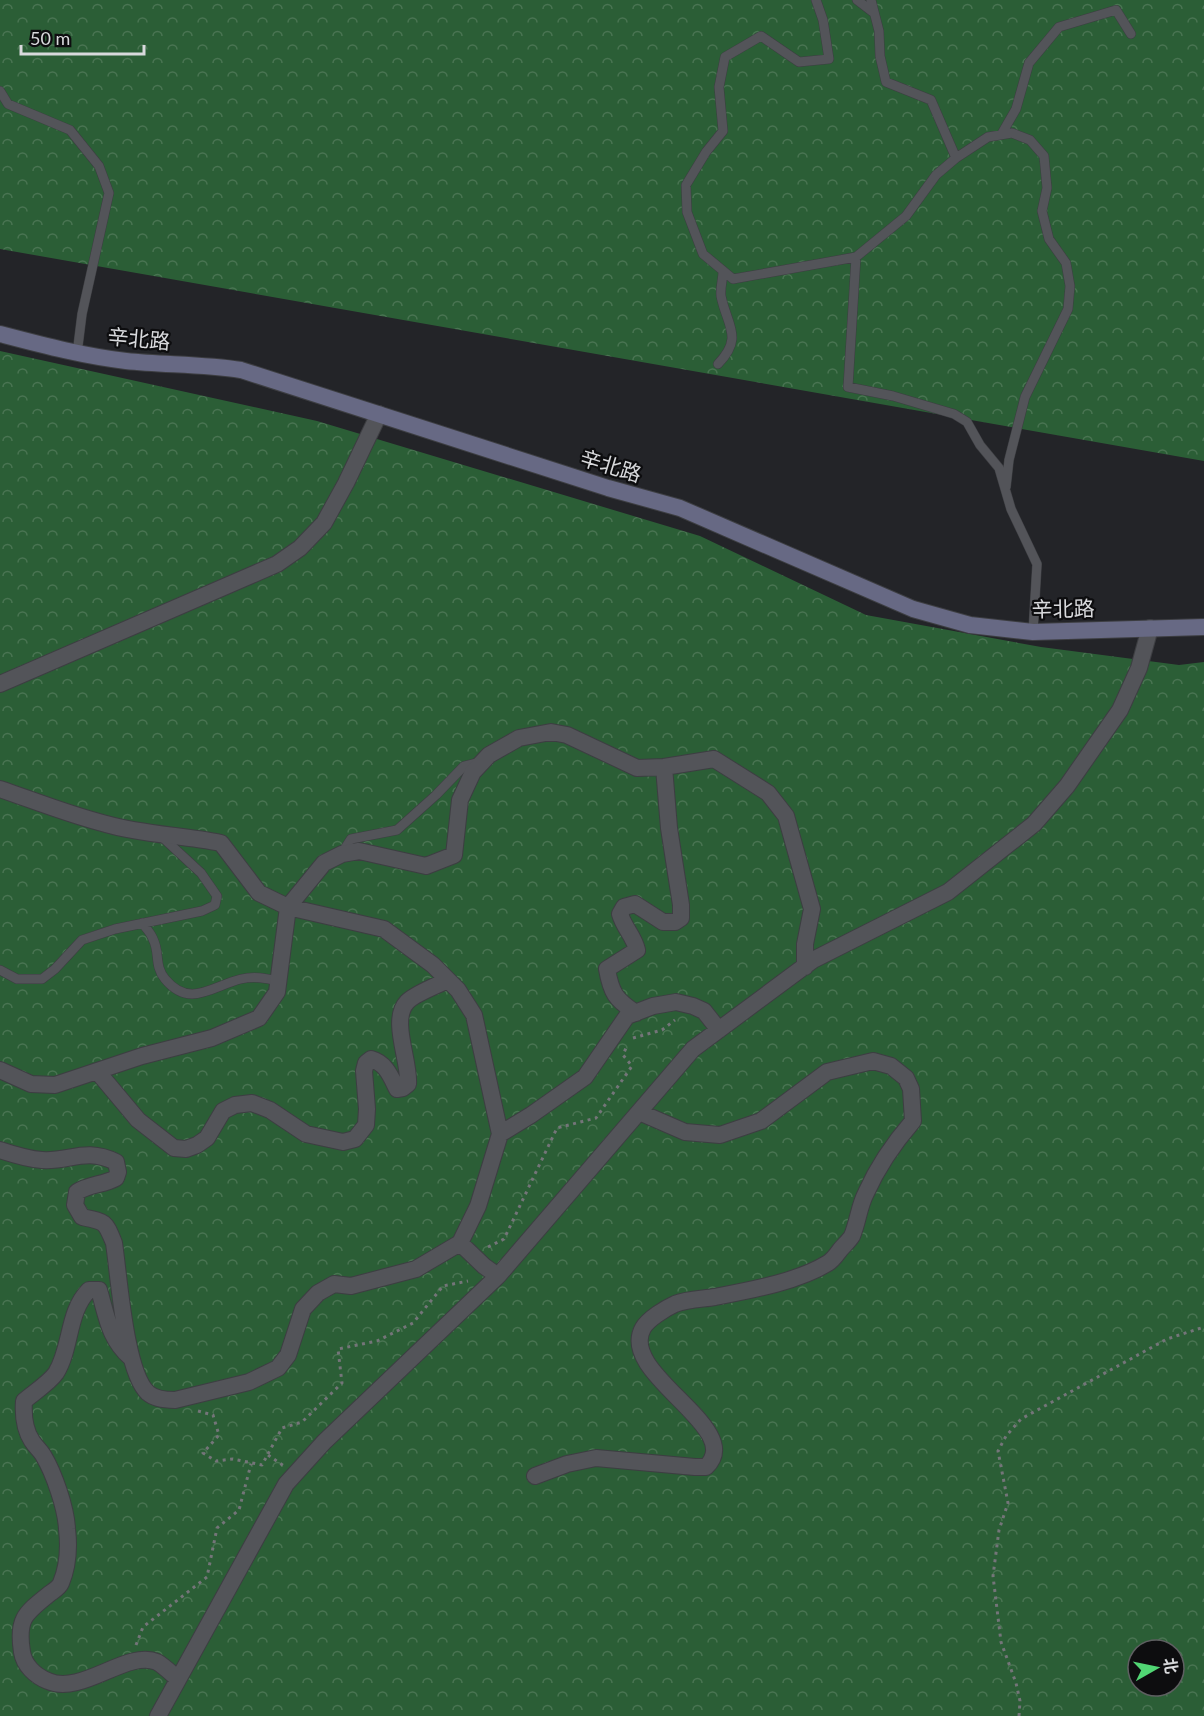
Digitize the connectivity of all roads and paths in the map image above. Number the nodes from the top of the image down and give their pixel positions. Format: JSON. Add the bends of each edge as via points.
{"nodes":[{"id":1,"x":816,"y":0,"type":"edge"},
{"id":2,"x":857,"y":0,"type":"edge"},
{"id":3,"x":871,"y":0,"type":"edge"},
{"id":4,"x":874,"y":13,"type":"junction"},
{"id":5,"x":1131,"y":34,"type":"dead end"},
{"id":6,"x":0,"y":90,"type":"edge"},
{"id":7,"x":1001,"y":135,"type":"junction"},
{"id":8,"x":956,"y":158,"type":"junction"},
{"id":9,"x":856,"y":257,"type":"junction"},
{"id":10,"x":723,"y":271,"type":"junction"},
{"id":11,"x":0,"y":334,"type":"edge"},
{"id":12,"x":77,"y":354,"type":"junction"},
{"id":13,"x":718,"y":364,"type":"dead end"},
{"id":14,"x":379,"y":414,"type":"junction"},
{"id":15,"x":1006,"y":491,"type":"junction"},
{"id":16,"x":1204,"y":627,"type":"edge"},
{"id":17,"x":1150,"y":628,"type":"junction"},
{"id":18,"x":1033,"y":632,"type":"junction"},
{"id":19,"x":0,"y":684,"type":"edge"},
{"id":20,"x":483,"y":762,"type":"junction"},
{"id":21,"x":664,"y":767,"type":"junction"},
{"id":22,"x":0,"y":789,"type":"edge"},
{"id":23,"x":160,"y":836,"type":"junction"},
{"id":24,"x":342,"y":854,"type":"junction"},
{"id":25,"x":288,"y":907,"type":"junction"},
{"id":26,"x":142,"y":923,"type":"junction"},
{"id":27,"x":805,"y":967,"type":"junction"},
{"id":28,"x":0,"y":970,"type":"edge"},
{"id":29,"x":448,"y":980,"type":"junction"},
{"id":30,"x":278,"y":981,"type":"junction"},
{"id":31,"x":693,"y":1006,"type":"junction"},
{"id":32,"x":636,"y":1013,"type":"junction"},
{"id":33,"x":719,"y":1030,"type":"junction"},
{"id":34,"x":631,"y":1038,"type":"dead end"},
{"id":35,"x":627,"y":1047,"type":"dead end"},
{"id":36,"x":0,"y":1070,"type":"edge"},
{"id":37,"x":97,"y":1071,"type":"junction"},
{"id":38,"x":639,"y":1112,"type":"junction"},
{"id":39,"x":500,"y":1134,"type":"junction"},
{"id":40,"x":0,"y":1150,"type":"edge"},
{"id":41,"x":466,"y":1248,"type":"junction"},
{"id":42,"x":491,"y":1271,"type":"junction"},
{"id":43,"x":1204,"y":1327,"type":"edge"},
{"id":44,"x":131,"y":1358,"type":"junction"},
{"id":45,"x":175,"y":1400,"type":"junction"},
{"id":46,"x":251,"y":1464,"type":"junction"},
{"id":47,"x":534,"y":1476,"type":"dead end"},
{"id":48,"x":128,"y":1663,"type":"junction"},
{"id":49,"x":178,"y":1679,"type":"junction"},
{"id":50,"x":158,"y":1716,"type":"edge"},
{"id":51,"x":1018,"y":1716,"type":"edge"}],
"edges":[{"from":1,"to":10,"type":"lane","via":[[829,58],[799,62],[761,36],[725,57],[719,87],[723,131],[686,185],[687,212],[703,255]]},
{"from":2,"to":4,"type":"lane"},
{"from":3,"to":4,"type":"lane"},
{"from":4,"to":8,"type":"lane","via":[[886,82],[931,100]]},
{"from":5,"to":7,"type":"lane","via":[[1116,10],[1059,27],[1029,63],[1016,109]]},
{"from":6,"to":12,"type":"lane","via":[[8,104],[70,130],[99,166],[109,193]]},
{"from":7,"to":8,"type":"lane","via":[[988,137]]},
{"from":7,"to":15,"type":"lane","via":[[1012,133],[1030,140],[1044,156],[1047,188],[1042,212],[1049,238],[1066,263],[1070,286],[1068,309],[1025,397],[1009,460]]},
{"from":8,"to":9,"type":"lane","via":[[936,175],[906,216]]},
{"from":9,"to":10,"type":"lane","via":[[733,279]]},
{"from":9,"to":15,"type":"lane","via":[[848,387],[893,396],[954,414],[967,422],[999,468]]},
{"from":10,"to":13,"type":"lane","via":[[721,294],[732,338],[730,351]]},
{"from":11,"to":12,"type":"main road","name":"辛北路"},
{"from":12,"to":14,"type":"main road","name":"辛北路","via":[[241,370]]},
{"from":14,"to":18,"type":"main road","name":"辛北路","via":[[680,508],[922,612],[970,625]]},
{"from":14,"to":19,"type":"street","via":[[324,523],[300,548],[277,564]]},
{"from":15,"to":18,"type":"lane","via":[[1037,564]]},
{"from":16,"to":17,"type":"main road","name":"辛北路"},
{"from":17,"to":18,"type":"main road","name":"辛北路"},
{"from":17,"to":27,"type":"street","via":[[1139,668],[1120,710],[1067,786],[1034,824],[948,892]]},
{"from":20,"to":21,"type":"street","via":[[519,738],[551,732],[567,735],[637,768]]},
{"from":20,"to":24,"type":"lane","via":[[464,766],[397,830],[351,839]]},
{"from":20,"to":24,"type":"street","via":[[473,772],[460,800],[454,855],[426,866],[359,851]]},
{"from":21,"to":27,"type":"street","via":[[714,759],[768,793],[786,816],[812,909]]},
{"from":21,"to":32,"type":"street","via":[[681,918],[663,922],[635,904],[624,907],[620,914],[637,950],[607,969],[618,1001]]},
{"from":22,"to":23,"type":"street","via":[[106,825]]},
{"from":23,"to":25,"type":"street","via":[[221,843],[259,893]]},
{"from":23,"to":26,"type":"lane","via":[[201,873],[217,896],[215,905],[202,911]]},
{"from":24,"to":25,"type":"street","via":[[324,863]]},
{"from":25,"to":29,"type":"street","via":[[384,929]]},
{"from":25,"to":30,"type":"street"},
{"from":26,"to":28,"type":"lane","via":[[82,940],[42,979],[17,979]]},
{"from":26,"to":30,"type":"lane","via":[[154,939],[157,965],[163,977],[187,994],[200,995],[241,979],[262,977]]},
{"from":27,"to":33,"type":"street"},
{"from":29,"to":37,"type":"street","via":[[407,1001],[402,1010],[400,1026],[408,1084],[397,1089],[379,1061],[371,1059],[366,1063],[366,1125],[355,1139],[343,1142],[306,1134],[252,1103],[223,1111],[207,1138],[197,1145],[174,1148],[138,1120]]},
{"from":29,"to":39,"type":"street","via":[[474,1015]]},
{"from":30,"to":37,"type":"street","via":[[277,992],[259,1018],[212,1038]]},
{"from":31,"to":32,"type":"street","via":[[676,1002]]},
{"from":31,"to":33,"type":"street","via":[[704,1011]]},
{"from":31,"to":34,"type":"path","via":[[662,1030]]},
{"from":32,"to":39,"type":"street","via":[[627,1016],[585,1077]]},
{"from":33,"to":38,"type":"street","via":[[693,1049]]},
{"from":35,"to":41,"type":"path","via":[[623,1055],[632,1066],[596,1118],[557,1128],[504,1239]]},
{"from":36,"to":37,"type":"street","via":[[31,1084],[55,1085]]},
{"from":38,"to":42,"type":"street"},
{"from":38,"to":47,"type":"street","via":[[685,1132],[720,1135],[761,1121],[827,1072],[873,1061],[891,1066],[906,1078],[911,1089],[912,1121],[886,1154],[865,1194],[852,1237],[830,1262],[744,1292],[676,1304],[643,1328],[639,1344],[644,1361],[691,1409],[710,1436],[714,1449],[712,1461],[706,1467],[596,1458]]},
{"from":39,"to":41,"type":"street"},
{"from":40,"to":44,"type":"street","via":[[42,1160],[83,1154],[116,1162],[116,1178],[77,1192],[75,1205],[82,1217],[102,1221],[114,1243]]},
{"from":41,"to":42,"type":"street"},
{"from":41,"to":45,"type":"street","via":[[416,1269],[351,1286],[334,1284],[326,1288],[303,1310],[288,1355],[278,1368],[249,1382]]},
{"from":42,"to":46,"type":"path","via":[[471,1281],[443,1286],[413,1323],[377,1341],[338,1349],[342,1383],[302,1422],[282,1428],[261,1466]]},
{"from":42,"to":49,"type":"street","via":[[286,1484]]},
{"from":43,"to":51,"type":"path","via":[[1167,1339],[1021,1419],[998,1451],[1008,1503],[999,1530],[993,1576],[1001,1641],[1020,1701]]},
{"from":44,"to":45,"type":"street","via":[[139,1382],[149,1394]]},
{"from":44,"to":48,"type":"street","via":[[113,1336],[99,1290],[89,1290],[77,1307],[55,1374],[24,1401],[23,1418],[31,1440],[43,1455],[68,1527],[67,1560],[60,1586],[34,1606],[19,1632],[23,1658],[36,1676],[49,1682],[64,1686]]},
{"from":45,"to":46,"type":"path","via":[[192,1410],[213,1415],[219,1435],[203,1453],[216,1461],[233,1459]]},
{"from":46,"to":48,"type":"path","via":[[239,1510],[218,1528],[207,1576],[143,1627]]},
{"from":48,"to":49,"type":"street","via":[[156,1662]]},
{"from":49,"to":50,"type":"street"}]}
